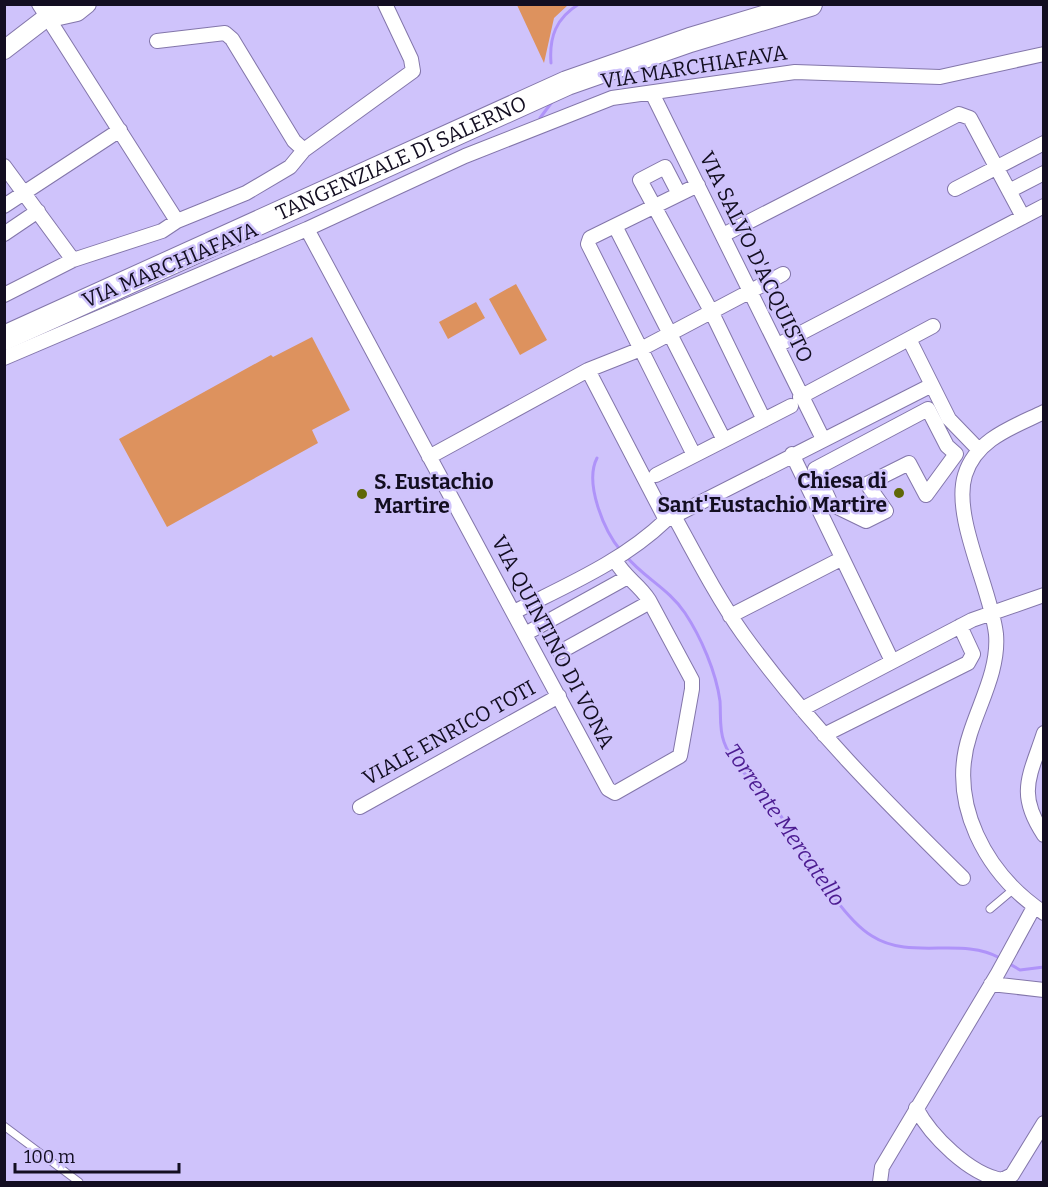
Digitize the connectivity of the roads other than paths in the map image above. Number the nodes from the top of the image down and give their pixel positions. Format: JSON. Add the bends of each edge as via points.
{"nodes":[{"id":1,"x":64,"y":4,"type":"edge"},
{"id":2,"x":87,"y":4,"type":"edge"},
{"id":3,"x":384,"y":4,"type":"edge"},
{"id":4,"x":752,"y":4,"type":"edge"},
{"id":5,"x":810,"y":4,"type":"edge"},
{"id":6,"x":44,"y":12,"type":"edge"},
{"id":7,"x":157,"y":40,"type":"dead end"},
{"id":8,"x":4,"y":51,"type":"edge"},
{"id":9,"x":1044,"y":54,"type":"edge"},
{"id":10,"x":652,"y":93,"type":"junction"},
{"id":11,"x":120,"y":130,"type":"junction"},
{"id":12,"x":1044,"y":143,"type":"edge"},
{"id":13,"x":304,"y":150,"type":"junction"},
{"id":14,"x":4,"y":166,"type":"edge"},
{"id":15,"x":996,"y":167,"type":"junction"},
{"id":16,"x":1044,"y":173,"type":"edge"},
{"id":17,"x":698,"y":185,"type":"junction"},
{"id":18,"x":955,"y":189,"type":"dead end"},
{"id":19,"x":1009,"y":191,"type":"junction"},
{"id":20,"x":25,"y":194,"type":"junction"},
{"id":21,"x":680,"y":194,"type":"junction"},
{"id":22,"x":4,"y":206,"type":"edge"},
{"id":23,"x":655,"y":206,"type":"junction"},
{"id":24,"x":1044,"y":206,"type":"edge"},
{"id":25,"x":38,"y":211,"type":"junction"},
{"id":26,"x":1023,"y":217,"type":"junction"},
{"id":27,"x":177,"y":220,"type":"junction"},
{"id":28,"x":615,"y":226,"type":"junction"},
{"id":29,"x":307,"y":229,"type":"junction"},
{"id":30,"x":4,"y":234,"type":"edge"},
{"id":31,"x":723,"y":235,"type":"junction"},
{"id":32,"x":73,"y":260,"type":"junction"},
{"id":33,"x":783,"y":274,"type":"dead end"},
{"id":34,"x":752,"y":292,"type":"junction"},
{"id":35,"x":4,"y":295,"type":"edge"},
{"id":36,"x":712,"y":313,"type":"junction"},
{"id":37,"x":4,"y":321,"type":"edge"},
{"id":38,"x":933,"y":326,"type":"dead end"},
{"id":39,"x":671,"y":333,"type":"junction"},
{"id":40,"x":4,"y":338,"type":"edge"},
{"id":41,"x":909,"y":339,"type":"junction"},
{"id":42,"x":778,"y":345,"type":"junction"},
{"id":43,"x":641,"y":349,"type":"junction"},
{"id":44,"x":4,"y":358,"type":"edge"},
{"id":45,"x":588,"y":370,"type":"junction"},
{"id":46,"x":932,"y":385,"type":"junction"},
{"id":47,"x":796,"y":401,"type":"junction"},
{"id":48,"x":928,"y":409,"type":"joint"},
{"id":49,"x":1044,"y":412,"type":"edge"},
{"id":50,"x":764,"y":420,"type":"junction"},
{"id":51,"x":823,"y":439,"type":"junction"},
{"id":52,"x":724,"y":440,"type":"junction"},
{"id":53,"x":979,"y":450,"type":"junction"},
{"id":54,"x":792,"y":454,"type":"junction"},
{"id":55,"x":694,"y":455,"type":"junction"},
{"id":56,"x":429,"y":457,"type":"junction"},
{"id":57,"x":656,"y":475,"type":"dead end"},
{"id":58,"x":670,"y":518,"type":"junction"},
{"id":59,"x":839,"y":559,"type":"junction"},
{"id":60,"x":615,"y":560,"type":"junction"},
{"id":61,"x":626,"y":578,"type":"junction"},
{"id":62,"x":1044,"y":595,"type":"edge"},
{"id":63,"x":650,"y":602,"type":"junction"},
{"id":64,"x":992,"y":611,"type":"junction"},
{"id":65,"x":514,"y":612,"type":"junction"},
{"id":66,"x":730,"y":616,"type":"junction"},
{"id":67,"x":960,"y":626,"type":"junction"},
{"id":68,"x":525,"y":634,"type":"junction"},
{"id":69,"x":560,"y":652,"type":"dead end"},
{"id":70,"x":892,"y":662,"type":"junction"},
{"id":71,"x":559,"y":696,"type":"junction"},
{"id":72,"x":802,"y":709,"type":"junction"},
{"id":73,"x":1044,"y":733,"type":"edge"},
{"id":74,"x":824,"y":735,"type":"junction"},
{"id":75,"x":360,"y":807,"type":"dead end"},
{"id":76,"x":1044,"y":835,"type":"edge"},
{"id":77,"x":963,"y":878,"type":"dead end"},
{"id":78,"x":1015,"y":888,"type":"junction"},
{"id":79,"x":990,"y":909,"type":"dead end"},
{"id":80,"x":1039,"y":910,"type":"edge"},
{"id":81,"x":994,"y":978,"type":"junction"},
{"id":82,"x":1044,"y":990,"type":"edge"},
{"id":83,"x":916,"y":1107,"type":"junction"},
{"id":84,"x":1044,"y":1124,"type":"edge"},
{"id":85,"x":4,"y":1126,"type":"edge"},
{"id":86,"x":79,"y":1182,"type":"edge"},
{"id":87,"x":880,"y":1182,"type":"edge"}],
"edges":[{"from":1,"to":6,"type":"street"},
{"from":2,"to":6,"type":"street","via":[[77,12]]},
{"from":3,"to":13,"type":"street","via":[[413,71]]},
{"from":4,"to":37,"type":"highway","name":"TANGENZIALE DI SALERNO","via":[[558,69]]},
{"from":5,"to":40,"type":"highway","name":"TANGENZIALE DI SALERNO","via":[[567,83]]},
{"from":6,"to":8,"type":"street"},
{"from":6,"to":11,"type":"street"},
{"from":7,"to":13,"type":"street","via":[[225,33],[294,141]]},
{"from":9,"to":10,"type":"street","name":"VIA MARCHIAFAVA","via":[[940,77],[795,72]]},
{"from":10,"to":17,"type":"street","name":"VIA SALVO D'ACQUISTO"},
{"from":10,"to":29,"type":"street","name":"VIA MARCHIAFAVA","via":[[591,104],[465,156]]},
{"from":11,"to":20,"type":"street"},
{"from":11,"to":27,"type":"street"},
{"from":12,"to":15,"type":"street"},
{"from":13,"to":27,"type":"street","via":[[290,167],[246,193]]},
{"from":14,"to":20,"type":"street"},
{"from":15,"to":18,"type":"street"},
{"from":15,"to":19,"type":"street"},
{"from":15,"to":31,"type":"street","via":[[970,118],[959,114]]},
{"from":16,"to":19,"type":"street"},
{"from":17,"to":21,"type":"street"},
{"from":17,"to":31,"type":"street","name":"VIA SALVO D'ACQUISTO"},
{"from":19,"to":26,"type":"street"},
{"from":20,"to":22,"type":"street"},
{"from":20,"to":25,"type":"street"},
{"from":21,"to":23,"type":"street"},
{"from":21,"to":23,"type":"street","via":[[665,167],[640,180]]},
{"from":23,"to":28,"type":"street"},
{"from":23,"to":36,"type":"street"},
{"from":24,"to":26,"type":"street"},
{"from":25,"to":30,"type":"street"},
{"from":25,"to":32,"type":"street"},
{"from":26,"to":42,"type":"street"},
{"from":27,"to":32,"type":"street","via":[[162,231]]},
{"from":28,"to":39,"type":"street"},
{"from":28,"to":43,"type":"street","via":[[590,238],[588,244]]},
{"from":29,"to":44,"type":"street","name":"VIA MARCHIAFAVA"},
{"from":29,"to":56,"type":"street","name":"VIA QUINTINO DI VONA"},
{"from":31,"to":34,"type":"street","name":"VIA SALVO D'ACQUISTO"},
{"from":32,"to":35,"type":"street"},
{"from":33,"to":34,"type":"street"},
{"from":34,"to":36,"type":"street"},
{"from":34,"to":42,"type":"street","name":"VIA SALVO D'ACQUISTO"},
{"from":36,"to":39,"type":"street"},
{"from":36,"to":50,"type":"street"},
{"from":38,"to":41,"type":"street"},
{"from":39,"to":43,"type":"street"},
{"from":39,"to":52,"type":"street"},
{"from":41,"to":46,"type":"street"},
{"from":41,"to":47,"type":"street"},
{"from":42,"to":47,"type":"street","name":"VIA SALVO D'ACQUISTO"},
{"from":43,"to":45,"type":"street"},
{"from":43,"to":55,"type":"street"},
{"from":45,"to":56,"type":"street"},
{"from":45,"to":58,"type":"street"},
{"from":46,"to":51,"type":"street"},
{"from":46,"to":53,"type":"street","via":[[949,418]]},
{"from":47,"to":50,"type":"street"},
{"from":47,"to":51,"type":"street","name":"VIA SALVO D'ACQUISTO"},
{"from":48,"to":48,"type":"street","via":[[815,469],[831,504],[866,521],[886,511],[867,484],[909,463],[926,495],[956,454],[946,446]]},
{"from":49,"to":53,"type":"street","via":[[992,437]]},
{"from":50,"to":52,"type":"street"},
{"from":51,"to":54,"type":"street"},
{"from":52,"to":55,"type":"street"},
{"from":53,"to":64,"type":"street","via":[[965,475],[962,499]]},
{"from":54,"to":58,"type":"street"},
{"from":54,"to":59,"type":"street"},
{"from":55,"to":57,"type":"street"},
{"from":56,"to":65,"type":"street","name":"VIA QUINTINO DI VONA"},
{"from":58,"to":60,"type":"street"},
{"from":58,"to":66,"type":"street"},
{"from":59,"to":66,"type":"street"},
{"from":59,"to":70,"type":"street"},
{"from":60,"to":61,"type":"street"},
{"from":60,"to":65,"type":"street"},
{"from":61,"to":63,"type":"street","via":[[641,587]]},
{"from":61,"to":68,"type":"street"},
{"from":62,"to":64,"type":"street"},
{"from":63,"to":69,"type":"street"},
{"from":63,"to":71,"type":"street","name":"VIA QUINTINO DI VONA","via":[[692,680],[680,754],[615,793],[608,789]]},
{"from":64,"to":67,"type":"street"},
{"from":64,"to":78,"type":"street","via":[[996,633],[994,665],[962,760],[962,785],[978,843]]},
{"from":65,"to":68,"type":"street","name":"VIA QUINTINO DI VONA"},
{"from":66,"to":72,"type":"street"},
{"from":67,"to":70,"type":"street"},
{"from":67,"to":74,"type":"street","via":[[973,654],[968,663]]},
{"from":68,"to":71,"type":"street","name":"VIA QUINTINO DI VONA"},
{"from":70,"to":72,"type":"street"},
{"from":71,"to":75,"type":"street","name":"VIALE ENRICO TOTI"},
{"from":72,"to":74,"type":"street"},
{"from":73,"to":76,"type":"street","via":[[1026,792],[1028,809]]},
{"from":74,"to":77,"type":"street","via":[[861,778]]},
{"from":78,"to":79,"type":"lane"},
{"from":78,"to":80,"type":"street"},
{"from":80,"to":81,"type":"street"},
{"from":81,"to":82,"type":"street"},
{"from":81,"to":83,"type":"street"},
{"from":83,"to":84,"type":"street","via":[[924,1125],[936,1138],[977,1171],[1002,1180],[1011,1175]]},
{"from":83,"to":87,"type":"street","via":[[882,1167]]},
{"from":85,"to":86,"type":"lane"}]}
